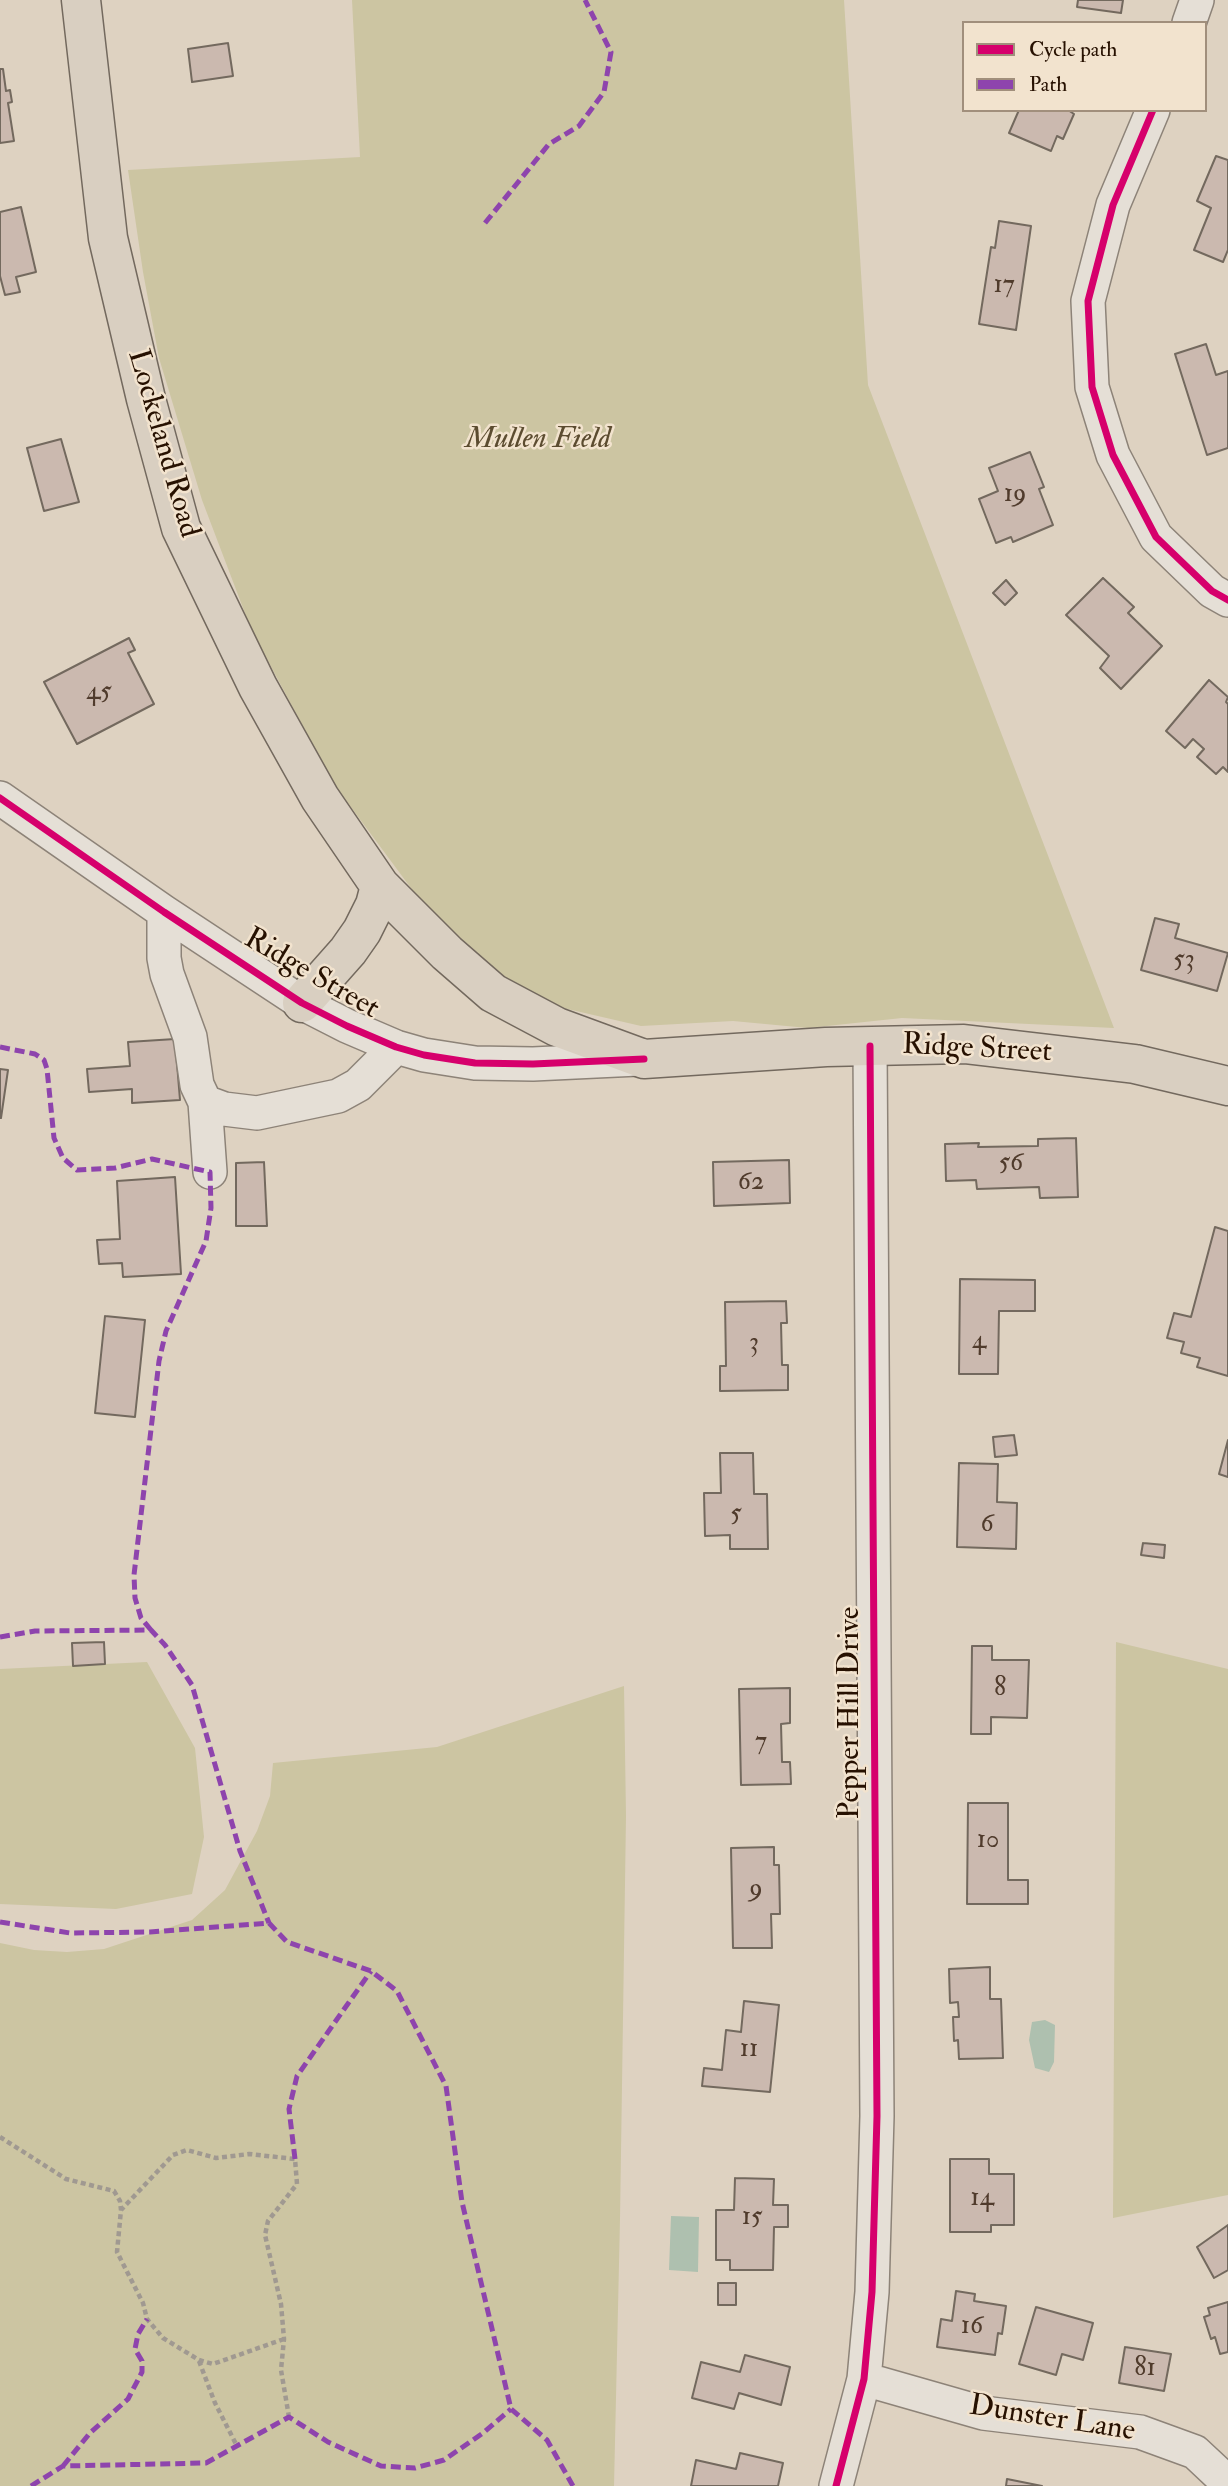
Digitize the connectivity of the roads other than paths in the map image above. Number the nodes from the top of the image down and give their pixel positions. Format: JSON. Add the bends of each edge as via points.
{"nodes":[{"id":1,"x":80,"y":0,"type":"edge"},
{"id":2,"x":1197,"y":0,"type":"edge"},
{"id":3,"x":1190,"y":21,"type":"edge"},
{"id":4,"x":1152,"y":112,"type":"edge"},
{"id":5,"x":1228,"y":600,"type":"edge"},
{"id":6,"x":0,"y":798,"type":"edge"},
{"id":7,"x":380,"y":886,"type":"junction"},
{"id":8,"x":164,"y":912,"type":"junction"},
{"id":9,"x":302,"y":1003,"type":"junction"},
{"id":10,"x":870,"y":1046,"type":"junction"},
{"id":11,"x":396,"y":1047,"type":"junction"},
{"id":12,"x":644,"y":1059,"type":"junction"},
{"id":13,"x":1228,"y":1086,"type":"edge"},
{"id":14,"x":205,"y":1102,"type":"junction"},
{"id":15,"x":210,"y":1172,"type":"dead end"},
{"id":16,"x":864,"y":2379,"type":"junction"},
{"id":17,"x":1228,"y":2483,"type":"edge"},
{"id":18,"x":836,"y":2486,"type":"edge"}],
"edges":[{"from":1,"to":7,"type":"main road","name":"Lockeland Road","via":[[108,238],[181,528],[264,698],[320,798]]},
{"from":2,"to":3,"type":"street"},
{"from":4,"to":5,"type":"street","via":[[1113,205],[1088,301],[1092,387],[1113,455],[1156,537],[1212,591]]},
{"from":6,"to":8,"type":"street","name":"Ridge Street"},
{"from":7,"to":9,"type":"main road","via":[[355,941]]},
{"from":7,"to":12,"type":"main road","name":"Lockeland Road","via":[[494,993],[557,1027]]},
{"from":8,"to":9,"type":"street","name":"Ridge Street"},
{"from":8,"to":14,"type":"street","via":[[163,958],[190,1037],[197,1085]]},
{"from":9,"to":11,"type":"street","name":"Ridge Street"},
{"from":10,"to":12,"type":"main road","name":"Ridge Street"},
{"from":10,"to":13,"type":"main road","name":"Ridge Street","via":[[964,1044],[1038,1051],[1135,1064]]},
{"from":10,"to":16,"type":"street","name":"Pepper Hill Drive","via":[[877,2116],[873,2292]]},
{"from":11,"to":12,"type":"street","name":"Ridge Street","via":[[475,1063]]},
{"from":11,"to":14,"type":"street","via":[[358,1085],[338,1096],[257,1113]]},
{"from":14,"to":15,"type":"street"},
{"from":16,"to":17,"type":"street","name":"Dunster Lane","via":[[983,2413],[1140,2432],[1195,2452]]},
{"from":16,"to":18,"type":"street","name":"Pepper Hill Drive"}]}
